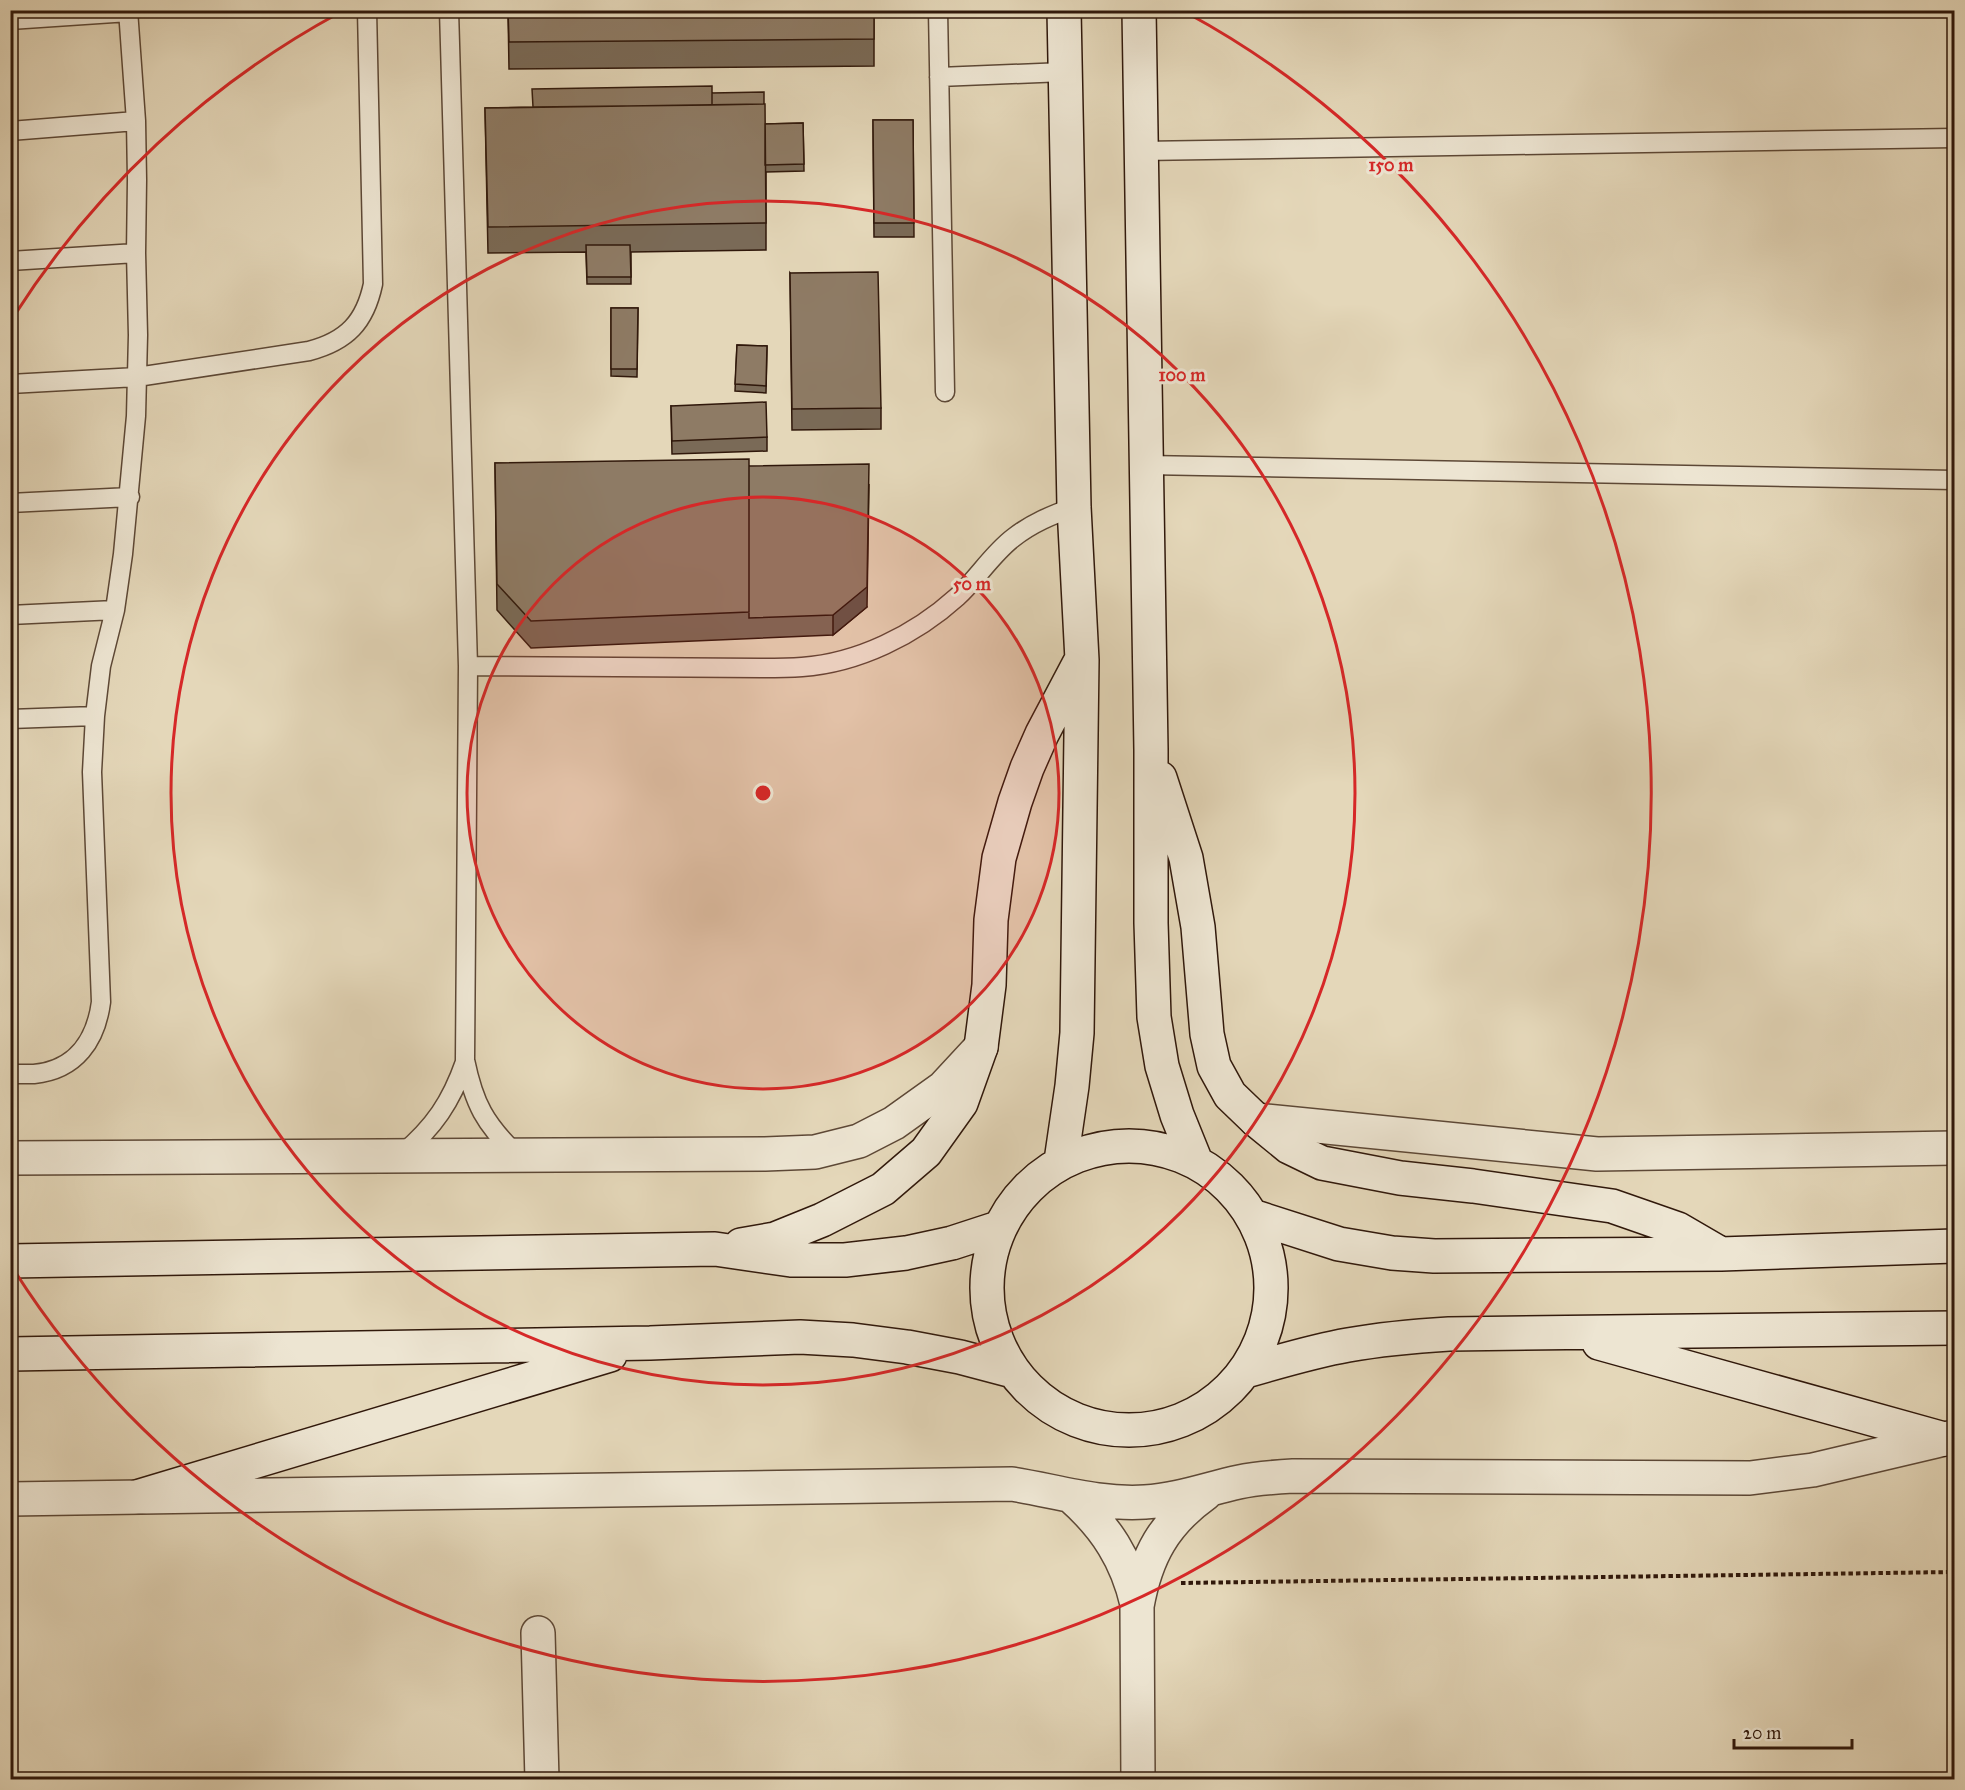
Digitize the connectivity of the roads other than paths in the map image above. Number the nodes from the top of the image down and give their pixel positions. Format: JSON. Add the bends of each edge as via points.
{"nodes":[{"id":1,"x":367,"y":10,"type":"edge"},
{"id":2,"x":449,"y":10,"type":"edge"},
{"id":3,"x":938,"y":10,"type":"edge"},
{"id":4,"x":1064,"y":10,"type":"edge"},
{"id":5,"x":1139,"y":10,"type":"edge"},
{"id":6,"x":128,"y":11,"type":"edge"},
{"id":7,"x":10,"y":20,"type":"edge"},
{"id":8,"x":1065,"y":72,"type":"junction"},
{"id":9,"x":939,"y":77,"type":"junction"},
{"id":10,"x":136,"y":121,"type":"junction"},
{"id":11,"x":10,"y":131,"type":"edge"},
{"id":12,"x":1954,"y":138,"type":"edge"},
{"id":13,"x":1141,"y":151,"type":"junction"},
{"id":14,"x":136,"y":253,"type":"junction"},
{"id":15,"x":10,"y":261,"type":"edge"},
{"id":16,"x":137,"y":378,"type":"junction"},
{"id":17,"x":10,"y":384,"type":"edge"},
{"id":18,"x":945,"y":392,"type":"dead end"},
{"id":19,"x":1146,"y":465,"type":"junction"},
{"id":20,"x":1954,"y":480,"type":"edge"},
{"id":21,"x":130,"y":497,"type":"junction"},
{"id":22,"x":10,"y":503,"type":"edge"},
{"id":23,"x":1074,"y":507,"type":"junction"},
{"id":24,"x":115,"y":610,"type":"junction"},
{"id":25,"x":10,"y":615,"type":"edge"},
{"id":26,"x":1082,"y":660,"type":"junction"},
{"id":27,"x":468,"y":666,"type":"junction"},
{"id":28,"x":95,"y":716,"type":"junction"},
{"id":29,"x":10,"y":719,"type":"edge"},
{"id":30,"x":1151,"y":750,"type":"junction"},
{"id":31,"x":981,"y":1047,"type":"junction"},
{"id":32,"x":465,"y":1060,"type":"junction"},
{"id":33,"x":10,"y":1074,"type":"edge"},
{"id":34,"x":1256,"y":1120,"type":"junction"},
{"id":35,"x":1954,"y":1149,"type":"edge"},
{"id":36,"x":400,"y":1155,"type":"junction"},
{"id":37,"x":517,"y":1155,"type":"junction"},
{"id":38,"x":10,"y":1158,"type":"edge"},
{"id":39,"x":1061,"y":1161,"type":"junction"},
{"id":40,"x":1196,"y":1162,"type":"junction"},
{"id":41,"x":1252,"y":1216,"type":"junction"},
{"id":42,"x":998,"y":1228,"type":"junction"},
{"id":43,"x":1954,"y":1245,"type":"edge"},
{"id":44,"x":715,"y":1249,"type":"junction"},
{"id":45,"x":1721,"y":1254,"type":"junction"},
{"id":46,"x":10,"y":1261,"type":"edge"},
{"id":47,"x":1954,"y":1328,"type":"edge"},
{"id":48,"x":1563,"y":1333,"type":"junction"},
{"id":49,"x":650,"y":1343,"type":"junction"},
{"id":50,"x":10,"y":1354,"type":"edge"},
{"id":51,"x":1012,"y":1371,"type":"junction"},
{"id":52,"x":1246,"y":1371,"type":"junction"},
{"id":53,"x":1949,"y":1438,"type":"edge"},
{"id":54,"x":1210,"y":1491,"type":"junction"},
{"id":55,"x":140,"y":1496,"type":"junction"},
{"id":56,"x":1072,"y":1497,"type":"junction"},
{"id":57,"x":10,"y":1499,"type":"edge"},
{"id":58,"x":1139,"y":1595,"type":"junction"},
{"id":59,"x":538,"y":1633,"type":"dead end"},
{"id":60,"x":542,"y":1779,"type":"edge"},
{"id":61,"x":1138,"y":1779,"type":"edge"}],
"edges":[{"from":1,"to":16,"type":"lane","via":[[373,284],[363,315],[353,329],[325,347]]},
{"from":2,"to":27,"type":"lane"},
{"from":3,"to":9,"type":"lane"},
{"from":4,"to":8,"type":"main road"},
{"from":5,"to":13,"type":"main road"},
{"from":6,"to":7,"type":"lane"},
{"from":6,"to":10,"type":"lane"},
{"from":8,"to":9,"type":"lane"},
{"from":8,"to":23,"type":"main road"},
{"from":9,"to":18,"type":"lane"},
{"from":10,"to":11,"type":"lane"},
{"from":10,"to":14,"type":"lane"},
{"from":12,"to":13,"type":"lane"},
{"from":13,"to":19,"type":"main road"},
{"from":14,"to":15,"type":"lane"},
{"from":14,"to":16,"type":"lane"},
{"from":16,"to":17,"type":"lane"},
{"from":16,"to":21,"type":"lane"},
{"from":19,"to":20,"type":"lane"},
{"from":19,"to":30,"type":"main road"},
{"from":21,"to":22,"type":"lane"},
{"from":21,"to":24,"type":"lane"},
{"from":23,"to":26,"type":"main road"},
{"from":23,"to":27,"type":"lane","via":[[1050,515],[1012,539],[957,597],[924,623],[886,644],[846,659],[771,668]]},
{"from":24,"to":25,"type":"lane"},
{"from":24,"to":28,"type":"lane","via":[[101,666]]},
{"from":26,"to":31,"type":"main road","via":[[1027,768],[999,858]]},
{"from":26,"to":39,"type":"main road","via":[[1077,1033]]},
{"from":27,"to":32,"type":"lane"},
{"from":28,"to":29,"type":"lane"},
{"from":28,"to":33,"type":"lane","via":[[92,772],[99,1020],[82,1052],[68,1063],[34,1074]]},
{"from":30,"to":34,"type":"main road","via":[[1186,858],[1214,1066],[1230,1095]]},
{"from":30,"to":40,"type":"main road","via":[[1154,1017],[1162,1066]]},
{"from":31,"to":37,"type":"main road","via":[[943,1088],[894,1123],[859,1141],[815,1152]]},
{"from":31,"to":44,"type":"main road","via":[[961,1102],[926,1152],[883,1189],[775,1239]]},
{"from":32,"to":36,"type":"lane","via":[[458,1083],[435,1123]]},
{"from":32,"to":37,"type":"lane","via":[[476,1103],[487,1122]]},
{"from":34,"to":35,"type":"main road","via":[[1597,1154]]},
{"from":34,"to":45,"type":"main road","via":[[1289,1147],[1322,1163],[1400,1178],[1612,1206],[1678,1229]]},
{"from":36,"to":37,"type":"main road"},
{"from":36,"to":38,"type":"main road"},
{"from":39,"to":40,"type":"main road","via":[[1094,1149],[1129,1144],[1163,1149]]},
{"from":39,"to":42,"type":"main road","via":[[1024,1190]]},
{"from":40,"to":41,"type":"main road","via":[[1218,1176]]},
{"from":41,"to":45,"type":"main road","via":[[1339,1244],[1392,1253]]},
{"from":41,"to":52,"type":"main road","via":[[1268,1254],[1272,1295],[1264,1335]]},
{"from":42,"to":44,"type":"main road","via":[[906,1254],[845,1260],[791,1260]]},
{"from":42,"to":51,"type":"main road","via":[[987,1265],[987,1302],[995,1338]]},
{"from":43,"to":45,"type":"main road"},
{"from":44,"to":46,"type":"main road"},
{"from":47,"to":48,"type":"main road"},
{"from":48,"to":52,"type":"main road","via":[[1397,1338],[1346,1345]]},
{"from":48,"to":53,"type":"main road"},
{"from":49,"to":50,"type":"main road"},
{"from":49,"to":51,"type":"main road","via":[[779,1337],[853,1340],[960,1357]]},
{"from":49,"to":55,"type":"main road"},
{"from":51,"to":52,"type":"main road","via":[[1044,1403],[1085,1424],[1129,1431],[1174,1424],[1214,1403]]},
{"from":53,"to":54,"type":"main road","via":[[1813,1470],[1750,1478],[1294,1476],[1240,1482]]},
{"from":54,"to":56,"type":"main road","via":[[1143,1502]]},
{"from":54,"to":58,"type":"main road","via":[[1190,1504],[1159,1539]]},
{"from":55,"to":56,"type":"main road","via":[[1012,1484]]},
{"from":55,"to":57,"type":"main road"},
{"from":56,"to":58,"type":"main road","via":[[1108,1534]]},
{"from":58,"to":61,"type":"main road"},
{"from":59,"to":60,"type":"main road"}]}
